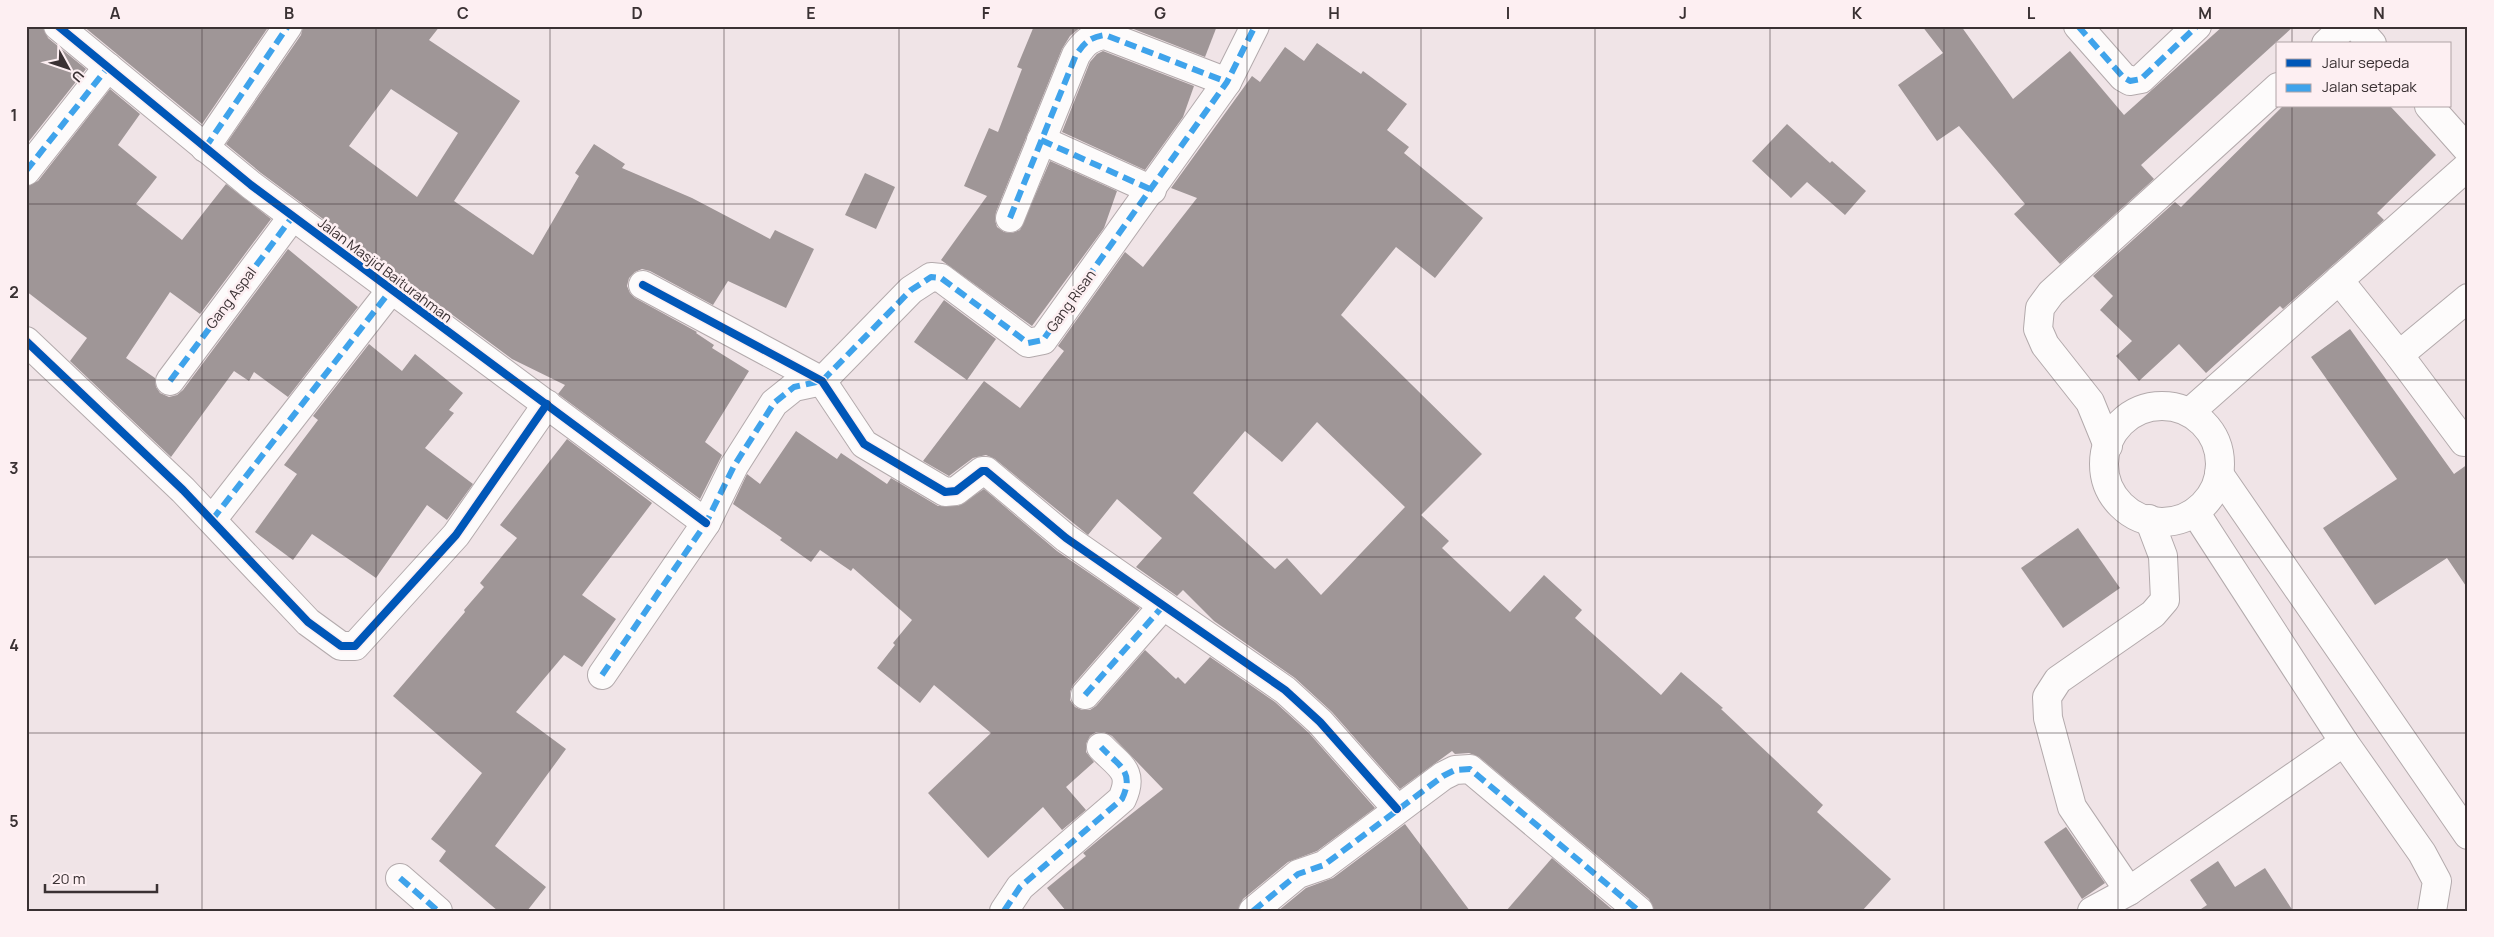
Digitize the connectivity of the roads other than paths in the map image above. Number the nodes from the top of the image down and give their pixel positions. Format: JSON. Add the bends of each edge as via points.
{"nodes":[{"id":1,"x":58,"y":26,"type":"edge"},
{"id":2,"x":288,"y":26,"type":"edge"},
{"id":3,"x":1255,"y":26,"type":"edge"},
{"id":4,"x":2078,"y":26,"type":"edge"},
{"id":5,"x":2197,"y":26,"type":"edge"},
{"id":6,"x":2345,"y":26,"type":"edge"},
{"id":7,"x":2356,"y":26,"type":"edge"},
{"id":8,"x":2328,"y":42,"type":"edge"},
{"id":9,"x":2370,"y":42,"type":"edge"},
{"id":10,"x":108,"y":68,"type":"junction"},
{"id":11,"x":1227,"y":82,"type":"junction"},
{"id":12,"x":2276,"y":89,"type":"edge"},
{"id":13,"x":2431,"y":108,"type":"edge"},
{"id":14,"x":1041,"y":140,"type":"junction"},
{"id":15,"x":205,"y":148,"type":"junction"},
{"id":16,"x":2468,"y":150,"type":"edge"},
{"id":17,"x":2468,"y":166,"type":"edge"},
{"id":18,"x":26,"y":171,"type":"edge"},
{"id":19,"x":1152,"y":190,"type":"junction"},
{"id":20,"x":292,"y":216,"type":"junction"},
{"id":21,"x":1010,"y":218,"type":"dead end"},
{"id":22,"x":2339,"y":280,"type":"junction"},
{"id":23,"x":643,"y":286,"type":"dead end"},
{"id":24,"x":391,"y":290,"type":"junction"},
{"id":25,"x":2468,"y":298,"type":"edge"},
{"id":26,"x":26,"y":341,"type":"edge"},
{"id":27,"x":2399,"y":355,"type":"junction"},
{"id":28,"x":170,"y":381,"type":"dead end"},
{"id":29,"x":822,"y":381,"type":"junction"},
{"id":30,"x":2090,"y":402,"type":"junction"},
{"id":31,"x":547,"y":404,"type":"junction"},
{"id":32,"x":2126,"y":420,"type":"junction"},
{"id":33,"x":2199,"y":420,"type":"junction"},
{"id":34,"x":2464,"y":442,"type":"dead end"},
{"id":35,"x":2108,"y":446,"type":"junction"},
{"id":36,"x":2219,"y":474,"type":"junction"},
{"id":37,"x":2187,"y":516,"type":"junction"},
{"id":38,"x":2149,"y":519,"type":"junction"},
{"id":39,"x":212,"y":520,"type":"junction"},
{"id":40,"x":706,"y":523,"type":"junction"},
{"id":41,"x":2163,"y":556,"type":"junction"},
{"id":42,"x":1163,"y":606,"type":"junction"},
{"id":43,"x":602,"y":675,"type":"dead end"},
{"id":44,"x":1085,"y":695,"type":"dead end"},
{"id":45,"x":2344,"y":742,"type":"junction"},
{"id":46,"x":1101,"y":747,"type":"dead end"},
{"id":47,"x":1398,"y":809,"type":"junction"},
{"id":48,"x":2468,"y":835,"type":"edge"},
{"id":49,"x":400,"y":878,"type":"dead end"},
{"id":50,"x":2129,"y":891,"type":"junction"},
{"id":51,"x":438,"y":911,"type":"edge"},
{"id":52,"x":1004,"y":911,"type":"edge"},
{"id":53,"x":1253,"y":911,"type":"edge"},
{"id":54,"x":1639,"y":911,"type":"edge"},
{"id":55,"x":2092,"y":911,"type":"edge"},
{"id":56,"x":2432,"y":911,"type":"edge"}],
"edges":[{"from":1,"to":10,"type":"street","name":"Jalan Masjid Baiturahman"},
{"from":2,"to":15,"type":"street"},
{"from":3,"to":11,"type":"street","name":"Gang Risan"},
{"from":4,"to":5,"type":"street","via":[[2122,77],[2130,81],[2141,79]]},
{"from":6,"to":8,"type":"street"},
{"from":7,"to":9,"type":"street"},
{"from":10,"to":15,"type":"street","name":"Jalan Masjid Baiturahman"},
{"from":10,"to":18,"type":"street"},
{"from":11,"to":14,"type":"street","via":[[1105,35],[1094,36],[1076,55]]},
{"from":11,"to":19,"type":"street","name":"Gang Risan"},
{"from":12,"to":30,"type":"street","via":[[2051,293],[2040,308],[2038,329],[2045,345]]},
{"from":13,"to":16,"type":"street"},
{"from":14,"to":19,"type":"street"},
{"from":14,"to":21,"type":"street"},
{"from":15,"to":20,"type":"street","name":"Jalan Masjid Baiturahman"},
{"from":17,"to":22,"type":"street"},
{"from":19,"to":29,"type":"street","name":"Gang Risan","via":[[1043,340],[1028,343],[940,278],[931,276],[911,290]]},
{"from":20,"to":24,"type":"street","name":"Jalan Masjid Baiturahman"},
{"from":20,"to":28,"type":"street","name":"Gang Aspal"},
{"from":22,"to":27,"type":"street"},
{"from":22,"to":33,"type":"street","via":[[2224,382]]},
{"from":23,"to":29,"type":"street"},
{"from":24,"to":31,"type":"street","name":"Jalan Masjid Baiturahman"},
{"from":24,"to":39,"type":"street"},
{"from":25,"to":27,"type":"street"},
{"from":26,"to":39,"type":"street"},
{"from":27,"to":34,"type":"street"},
{"from":29,"to":40,"type":"street","via":[[794,387],[774,403],[734,466]]},
{"from":29,"to":42,"type":"street","via":[[864,444],[946,492],[956,491],[986,471],[1066,538]]},
{"from":30,"to":32,"type":"street"},
{"from":30,"to":35,"type":"street"},
{"from":31,"to":39,"type":"street","via":[[456,535],[355,646],[341,646],[308,622]]},
{"from":31,"to":40,"type":"street","name":"Jalan Masjid Baiturahman"},
{"from":32,"to":33,"type":"street","via":[[2137,410],[2155,405],[2173,406]]},
{"from":32,"to":35,"type":"street","via":[[2113,430]]},
{"from":33,"to":36,"type":"street","via":[[2219,450]]},
{"from":35,"to":38,"type":"street","via":[[2102,460],[2109,492],[2131,515]]},
{"from":36,"to":37,"type":"street","via":[[2211,495]]},
{"from":36,"to":48,"type":"street"},
{"from":37,"to":38,"type":"street","via":[[2162,523]]},
{"from":37,"to":41,"type":"street"},
{"from":37,"to":45,"type":"street"},
{"from":38,"to":41,"type":"street"},
{"from":40,"to":43,"type":"street"},
{"from":41,"to":50,"type":"street","via":[[2165,600],[2159,608],[2058,680],[2047,697],[2048,718],[2072,806]]},
{"from":42,"to":44,"type":"street"},
{"from":42,"to":47,"type":"street","via":[[1285,690],[1320,722]]},
{"from":45,"to":50,"type":"street"},
{"from":45,"to":56,"type":"street","via":[[2422,854],[2437,881]]},
{"from":46,"to":52,"type":"street","via":[[1127,774],[1128,786],[1122,798],[1020,887]]},
{"from":47,"to":53,"type":"street","via":[[1324,865],[1298,874]]},
{"from":47,"to":54,"type":"street","via":[[1449,773],[1470,769]]},
{"from":49,"to":51,"type":"street"},
{"from":50,"to":55,"type":"street"}]}
